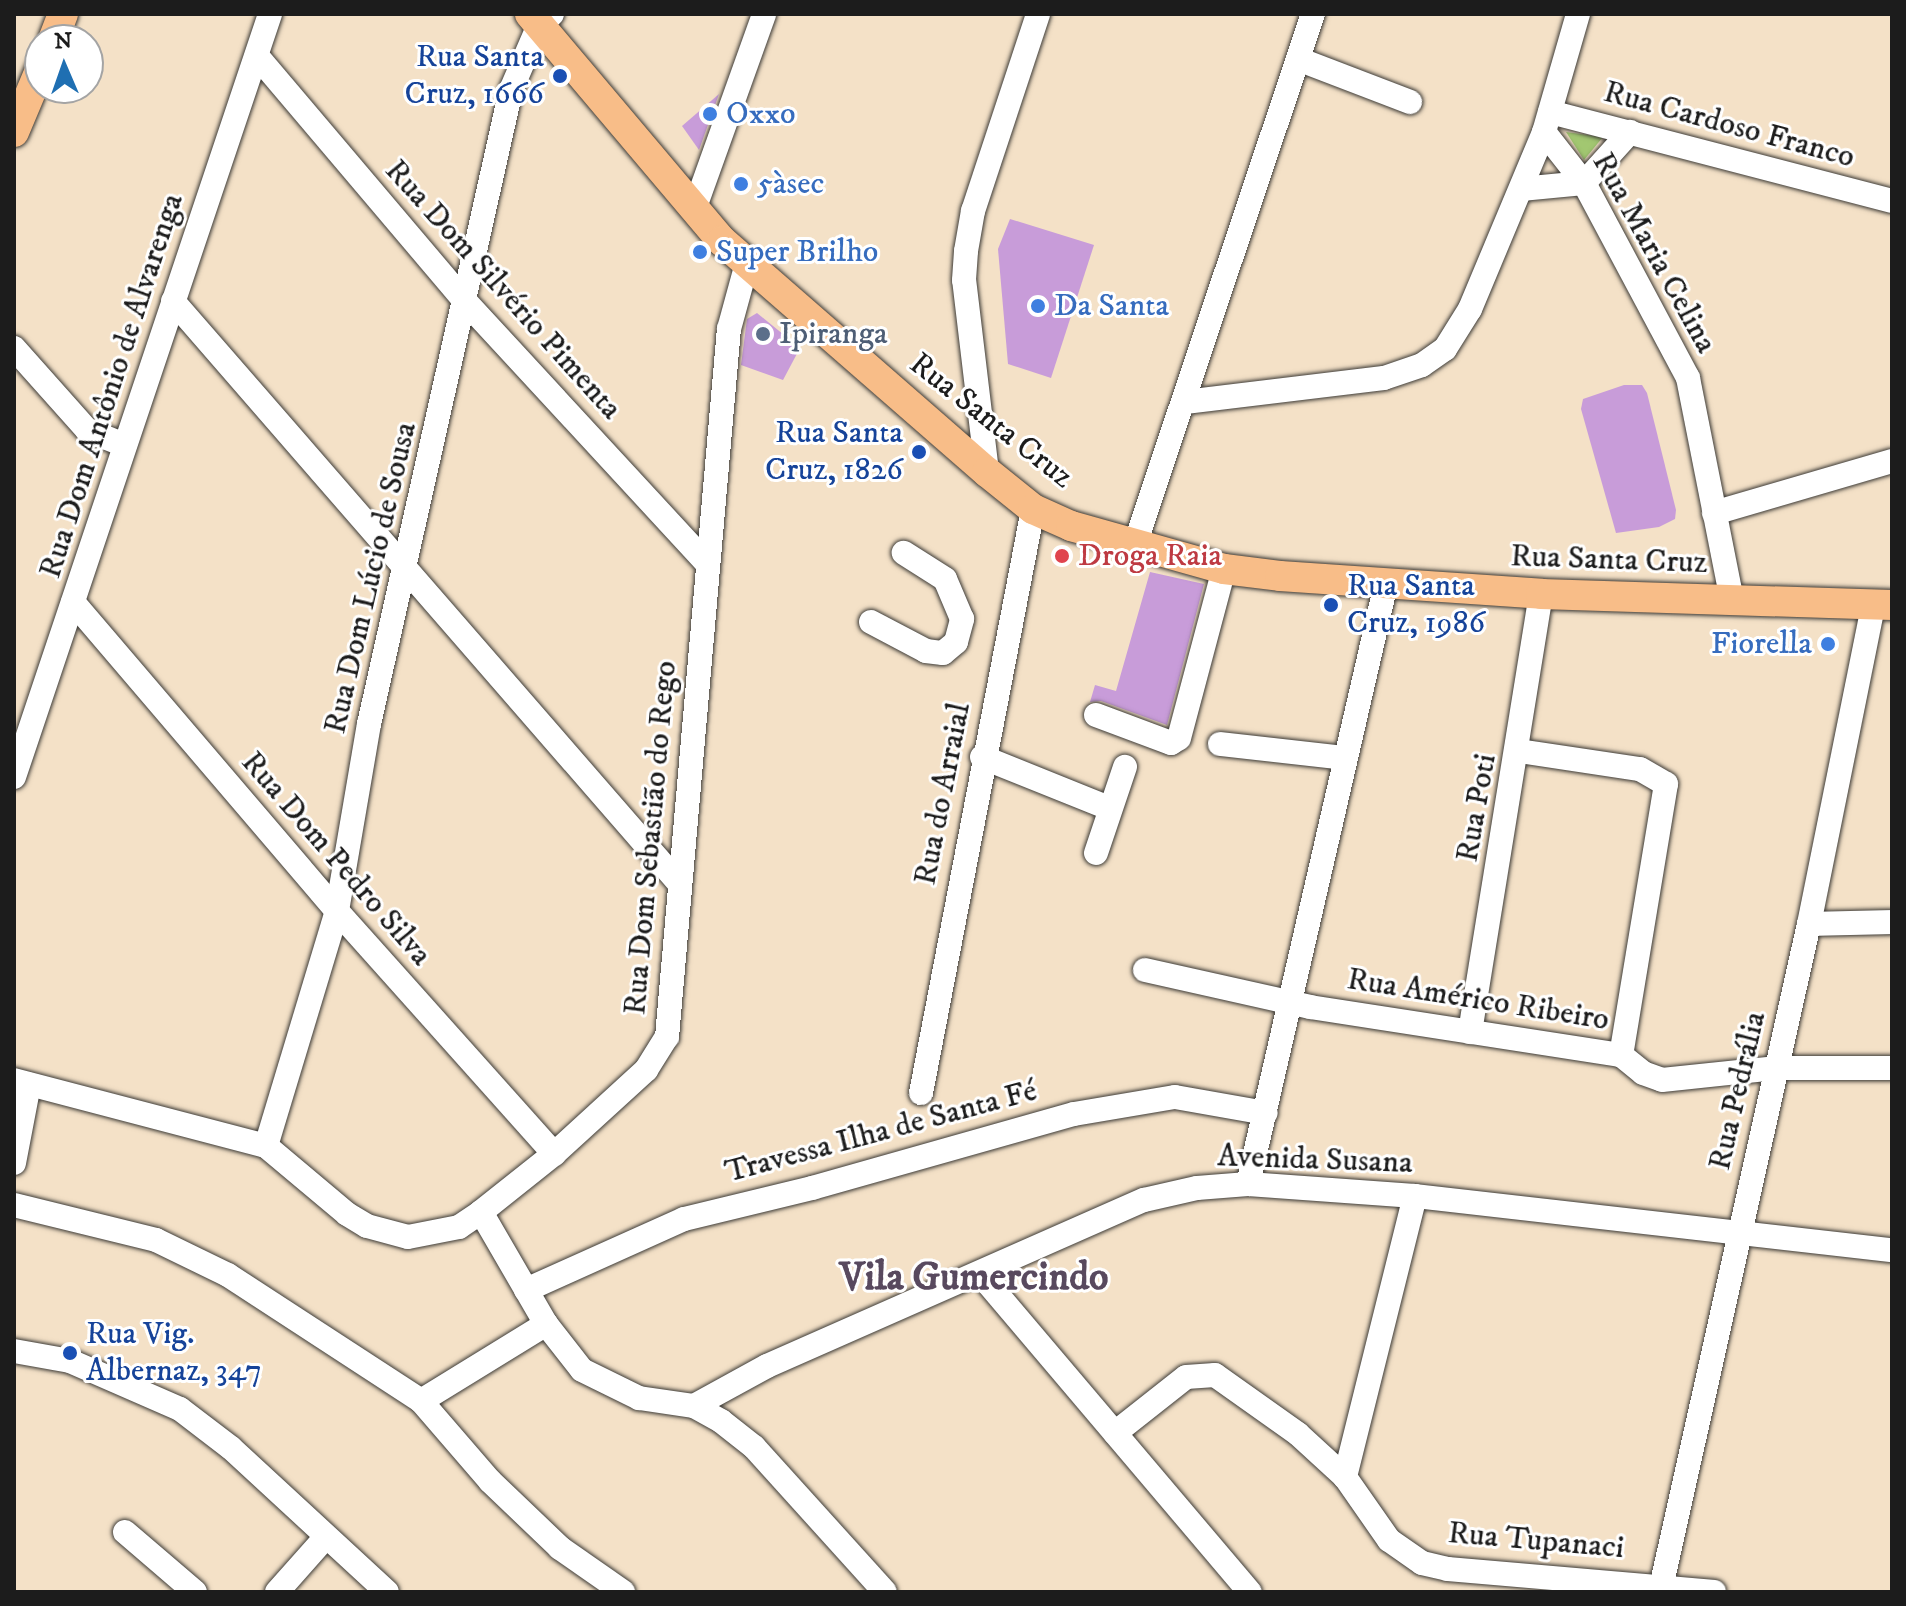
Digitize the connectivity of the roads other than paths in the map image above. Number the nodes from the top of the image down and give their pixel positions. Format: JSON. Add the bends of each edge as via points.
{"nodes":[{"id":1,"x":270,"y":14,"type":"edge"},
{"id":2,"x":764,"y":14,"type":"edge"},
{"id":3,"x":1038,"y":14,"type":"edge"},
{"id":4,"x":1313,"y":14,"type":"edge"},
{"id":5,"x":1578,"y":14,"type":"edge"},
{"id":6,"x":541,"y":18,"type":"edge"},
{"id":7,"x":257,"y":56,"type":"junction"},
{"id":8,"x":1298,"y":59,"type":"junction"},
{"id":9,"x":1410,"y":102,"type":"dead end"},
{"id":10,"x":26,"y":104,"type":"edge"},
{"id":11,"x":1547,"y":122,"type":"junction"},
{"id":12,"x":14,"y":132,"type":"edge"},
{"id":13,"x":1630,"y":132,"type":"junction"},
{"id":14,"x":1584,"y":183,"type":"junction"},
{"id":15,"x":1521,"y":189,"type":"junction"},
{"id":16,"x":1892,"y":201,"type":"edge"},
{"id":17,"x":694,"y":210,"type":"junction"},
{"id":18,"x":747,"y":263,"type":"junction"},
{"id":19,"x":464,"y":300,"type":"junction"},
{"id":20,"x":173,"y":301,"type":"junction"},
{"id":21,"x":14,"y":348,"type":"edge"},
{"id":22,"x":1185,"y":402,"type":"junction"},
{"id":23,"x":124,"y":445,"type":"junction"},
{"id":24,"x":1892,"y":461,"type":"edge"},
{"id":25,"x":987,"y":472,"type":"junction"},
{"id":26,"x":1033,"y":509,"type":"junction"},
{"id":27,"x":1714,"y":513,"type":"junction"},
{"id":28,"x":1134,"y":547,"type":"junction"},
{"id":29,"x":904,"y":553,"type":"dead end"},
{"id":30,"x":706,"y":562,"type":"junction"},
{"id":31,"x":407,"y":569,"type":"junction"},
{"id":32,"x":1224,"y":569,"type":"junction"},
{"id":33,"x":1386,"y":584,"type":"junction"},
{"id":34,"x":1541,"y":594,"type":"junction"},
{"id":35,"x":1732,"y":600,"type":"junction"},
{"id":36,"x":73,"y":602,"type":"junction"},
{"id":37,"x":1883,"y":604,"type":"edge"},
{"id":38,"x":871,"y":622,"type":"dead end"},
{"id":39,"x":1096,"y":715,"type":"dead end"},
{"id":40,"x":1220,"y":744,"type":"dead end"},
{"id":41,"x":1519,"y":751,"type":"junction"},
{"id":42,"x":982,"y":757,"type":"junction"},
{"id":43,"x":1345,"y":758,"type":"junction"},
{"id":44,"x":1125,"y":767,"type":"dead end"},
{"id":45,"x":14,"y":777,"type":"edge"},
{"id":46,"x":1109,"y":808,"type":"junction"},
{"id":47,"x":1096,"y":853,"type":"dead end"},
{"id":48,"x":679,"y":883,"type":"junction"},
{"id":49,"x":337,"y":911,"type":"junction"},
{"id":50,"x":1892,"y":922,"type":"edge"},
{"id":51,"x":1809,"y":924,"type":"junction"},
{"id":52,"x":1145,"y":970,"type":"dead end"},
{"id":53,"x":1293,"y":1002,"type":"junction"},
{"id":54,"x":1470,"y":1032,"type":"junction"},
{"id":55,"x":1621,"y":1055,"type":"junction"},
{"id":56,"x":1777,"y":1068,"type":"junction"},
{"id":57,"x":1892,"y":1068,"type":"edge"},
{"id":58,"x":22,"y":1082,"type":"edge"},
{"id":59,"x":921,"y":1093,"type":"dead end"},
{"id":60,"x":1266,"y":1113,"type":"junction"},
{"id":61,"x":266,"y":1146,"type":"junction"},
{"id":62,"x":554,"y":1154,"type":"junction"},
{"id":63,"x":14,"y":1163,"type":"edge"},
{"id":64,"x":1248,"y":1184,"type":"junction"},
{"id":65,"x":1415,"y":1196,"type":"junction"},
{"id":66,"x":14,"y":1205,"type":"edge"},
{"id":67,"x":481,"y":1212,"type":"junction"},
{"id":68,"x":1738,"y":1231,"type":"junction"},
{"id":69,"x":1892,"y":1250,"type":"edge"},
{"id":70,"x":980,"y":1274,"type":"junction"},
{"id":71,"x":526,"y":1290,"type":"junction"},
{"id":72,"x":546,"y":1324,"type":"junction"},
{"id":73,"x":14,"y":1351,"type":"edge"},
{"id":74,"x":421,"y":1401,"type":"junction"},
{"id":75,"x":694,"y":1406,"type":"junction"},
{"id":76,"x":1115,"y":1433,"type":"junction"},
{"id":77,"x":1345,"y":1477,"type":"junction"},
{"id":78,"x":125,"y":1532,"type":"dead end"},
{"id":79,"x":324,"y":1539,"type":"junction"},
{"id":80,"x":1484,"y":1582,"type":"edge"},
{"id":81,"x":1661,"y":1588,"type":"edge"},
{"id":82,"x":195,"y":1592,"type":"edge"},
{"id":83,"x":277,"y":1592,"type":"edge"},
{"id":84,"x":387,"y":1592,"type":"edge"},
{"id":85,"x":623,"y":1592,"type":"edge"},
{"id":86,"x":885,"y":1592,"type":"edge"},
{"id":87,"x":1250,"y":1592,"type":"edge"},
{"id":88,"x":1714,"y":1592,"type":"edge"}],
"edges":[{"from":1,"to":7,"type":"street","name":"Rua Dom Antônio de Alvarenga"},
{"from":2,"to":17,"type":"street"},
{"from":3,"to":25,"type":"street","via":[[973,211],[966,251],[964,280]]},
{"from":4,"to":8,"type":"street"},
{"from":5,"to":11,"type":"street"},
{"from":6,"to":17,"type":"main road","name":"Rua Santa Cruz"},
{"from":6,"to":19,"type":"street","name":"Rua Dom Lúcio de Sousa","via":[[511,90]]},
{"from":7,"to":19,"type":"street","name":"Rua Dom Silvério Pimenta"},
{"from":7,"to":20,"type":"street","name":"Rua Dom Antônio de Alvarenga"},
{"from":8,"to":9,"type":"street"},
{"from":8,"to":22,"type":"street"},
{"from":10,"to":12,"type":"main road"},
{"from":11,"to":13,"type":"street","name":"Rua Cardoso Franco"},
{"from":11,"to":14,"type":"street","name":"Rua Maria Celina"},
{"from":11,"to":15,"type":"street"},
{"from":13,"to":14,"type":"street"},
{"from":13,"to":16,"type":"street","name":"Rua Cardoso Franco"},
{"from":14,"to":15,"type":"street"},
{"from":14,"to":27,"type":"street","name":"Rua Maria Celina","via":[[1688,378]]},
{"from":15,"to":22,"type":"street","via":[[1470,309],[1445,349],[1422,365],[1384,378]]},
{"from":17,"to":18,"type":"main road","name":"Rua Santa Cruz"},
{"from":18,"to":25,"type":"main road","name":"Rua Santa Cruz"},
{"from":18,"to":30,"type":"street","name":"Rua Dom Sebastião do Rego","via":[[731,311]]},
{"from":19,"to":30,"type":"street","name":"Rua Dom Silvério Pimenta"},
{"from":19,"to":31,"type":"street","name":"Rua Dom Lúcio de Sousa"},
{"from":20,"to":23,"type":"street","name":"Rua Dom Antônio de Alvarenga"},
{"from":20,"to":31,"type":"street"},
{"from":21,"to":23,"type":"street","via":[[87,430]]},
{"from":22,"to":28,"type":"street"},
{"from":23,"to":36,"type":"street","name":"Rua Dom Antônio de Alvarenga"},
{"from":24,"to":27,"type":"street"},
{"from":25,"to":26,"type":"main road","name":"Rua Santa Cruz"},
{"from":26,"to":28,"type":"main road","name":"Rua Santa Cruz"},
{"from":26,"to":42,"type":"street","name":"Rua do Arraial"},
{"from":27,"to":35,"type":"street","name":"Rua Maria Celina"},
{"from":28,"to":32,"type":"main road","name":"Rua Santa Cruz"},
{"from":29,"to":38,"type":"street","via":[[945,579],[962,619],[956,642],[943,653],[926,651]]},
{"from":30,"to":48,"type":"street","name":"Rua Dom Sebastião do Rego"},
{"from":31,"to":48,"type":"street"},
{"from":31,"to":49,"type":"street","name":"Rua Dom Lúcio de Sousa","via":[[369,724]]},
{"from":32,"to":33,"type":"main road","name":"Rua Santa Cruz"},
{"from":32,"to":39,"type":"street","via":[[1179,738],[1171,743]]},
{"from":33,"to":34,"type":"main road","name":"Rua Santa Cruz"},
{"from":33,"to":43,"type":"street"},
{"from":34,"to":35,"type":"main road","name":"Rua Santa Cruz"},
{"from":34,"to":41,"type":"street","name":"Rua Poti"},
{"from":35,"to":37,"type":"main road","name":"Rua Santa Cruz"},
{"from":36,"to":45,"type":"street","name":"Rua Dom Antônio de Alvarenga"},
{"from":36,"to":49,"type":"street","name":"Rua Dom Pedro Silva"},
{"from":37,"to":51,"type":"street","name":"Rua Pedrália"},
{"from":40,"to":43,"type":"street"},
{"from":41,"to":54,"type":"street","name":"Rua Poti"},
{"from":41,"to":55,"type":"street","via":[[1640,769],[1666,784]]},
{"from":42,"to":46,"type":"street"},
{"from":42,"to":59,"type":"street","name":"Rua do Arraial"},
{"from":43,"to":53,"type":"street"},
{"from":44,"to":46,"type":"street"},
{"from":46,"to":47,"type":"street"},
{"from":48,"to":62,"type":"street","name":"Rua Dom Sebastião do Rego","via":[[667,1037],[646,1070]]},
{"from":49,"to":61,"type":"street","name":"Rua Dom Lúcio de Sousa"},
{"from":49,"to":62,"type":"street","name":"Rua Dom Pedro Silva"},
{"from":50,"to":51,"type":"street"},
{"from":51,"to":56,"type":"street","name":"Rua Pedrália"},
{"from":52,"to":53,"type":"street","name":"Rua Américo Ribeiro"},
{"from":53,"to":54,"type":"street","name":"Rua Américo Ribeiro"},
{"from":53,"to":60,"type":"street"},
{"from":54,"to":55,"type":"street","name":"Rua Américo Ribeiro"},
{"from":55,"to":56,"type":"street","name":"Rua Américo Ribeiro","via":[[1662,1080]]},
{"from":56,"to":57,"type":"street","name":"Rua Américo Ribeiro"},
{"from":56,"to":68,"type":"street","name":"Rua Pedrália"},
{"from":58,"to":61,"type":"street","name":"Rua Dom Sebastião do Rego"},
{"from":58,"to":63,"type":"street"},
{"from":60,"to":64,"type":"street"},
{"from":60,"to":71,"type":"street","name":"Travessa Ilha de Santa Fé","via":[[1175,1097],[1074,1114],[684,1219]]},
{"from":61,"to":67,"type":"street","name":"Rua Dom Sebastião do Rego","via":[[347,1214],[388,1234],[431,1236],[459,1227]]},
{"from":62,"to":67,"type":"street","name":"Rua Dom Sebastião do Rego"},
{"from":64,"to":65,"type":"street","name":"Avenida Susana"},
{"from":64,"to":70,"type":"street","name":"Avenida Susana","via":[[1144,1200]]},
{"from":65,"to":68,"type":"street","name":"Avenida Susana"},
{"from":65,"to":77,"type":"street"},
{"from":66,"to":74,"type":"street","via":[[118,1229],[193,1256]]},
{"from":67,"to":71,"type":"street"},
{"from":68,"to":69,"type":"street","name":"Avenida Susana"},
{"from":68,"to":81,"type":"street","name":"Rua Pedrália"},
{"from":70,"to":75,"type":"street","name":"Avenida Susana","via":[[767,1366]]},
{"from":70,"to":76,"type":"street"},
{"from":71,"to":72,"type":"street"},
{"from":72,"to":74,"type":"street"},
{"from":72,"to":75,"type":"street","via":[[582,1370],[639,1398]]},
{"from":73,"to":79,"type":"street","via":[[70,1361],[180,1409],[231,1448]]},
{"from":74,"to":85,"type":"street","via":[[490,1481],[560,1548]]},
{"from":75,"to":86,"type":"street","via":[[754,1447]]},
{"from":76,"to":77,"type":"street","name":"Rua Tupanaci","via":[[1186,1377],[1215,1375],[1298,1434]]},
{"from":76,"to":87,"type":"street"},
{"from":77,"to":80,"type":"street","name":"Rua Tupanaci","via":[[1403,1554]]},
{"from":78,"to":82,"type":"street"},
{"from":79,"to":83,"type":"street"},
{"from":79,"to":84,"type":"street"},
{"from":80,"to":81,"type":"street","name":"Rua Tupanaci"},
{"from":81,"to":88,"type":"street","name":"Rua Tupanaci"}]}
